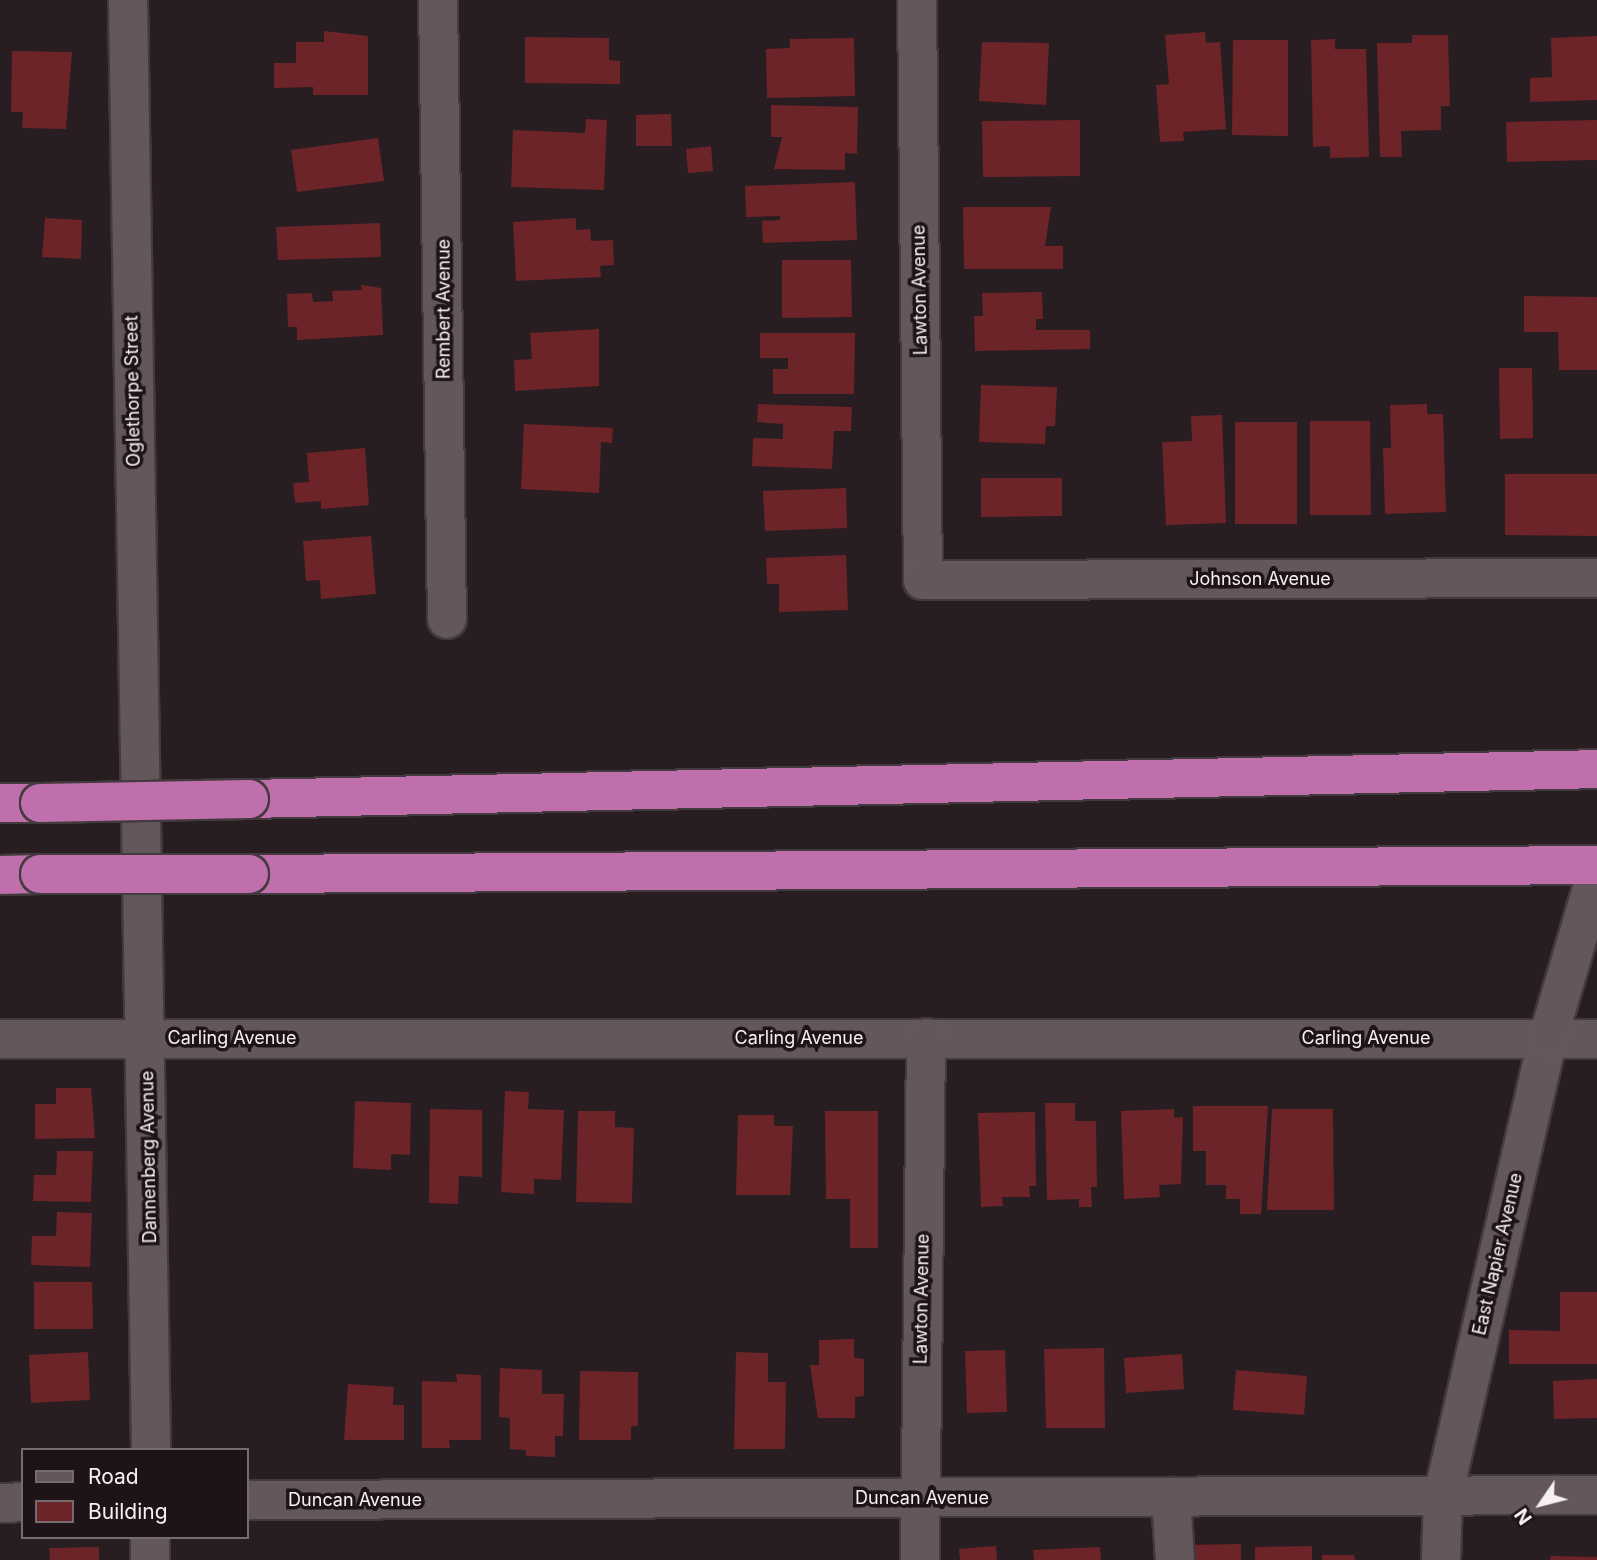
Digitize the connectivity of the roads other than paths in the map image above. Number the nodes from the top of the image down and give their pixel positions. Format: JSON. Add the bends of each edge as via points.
{"nodes":[{"id":1,"x":128,"y":0,"type":"edge"},
{"id":2,"x":438,"y":0,"type":"edge"},
{"id":3,"x":917,"y":0,"type":"edge"},
{"id":4,"x":1597,"y":578,"type":"edge"},
{"id":5,"x":923,"y":580,"type":"joint"},
{"id":6,"x":447,"y":619,"type":"dead end"},
{"id":7,"x":1597,"y":769,"type":"edge"},
{"id":8,"x":138,"y":781,"type":"joint"},
{"id":9,"x":0,"y":803,"type":"edge"},
{"id":10,"x":1597,"y":865,"type":"edge"},
{"id":11,"x":1597,"y":871,"type":"edge"},
{"id":12,"x":0,"y":875,"type":"edge"},
{"id":13,"x":147,"y":1038,"type":"junction"},
{"id":14,"x":926,"y":1038,"type":"junction"},
{"id":15,"x":1548,"y":1038,"type":"junction"},
{"id":16,"x":0,"y":1039,"type":"edge"},
{"id":17,"x":1597,"y":1039,"type":"edge"},
{"id":18,"x":151,"y":1448,"type":"edge"},
{"id":19,"x":1597,"y":1495,"type":"edge"},
{"id":20,"x":1443,"y":1496,"type":"junction"},
{"id":21,"x":1171,"y":1497,"type":"junction"},
{"id":22,"x":920,"y":1498,"type":"junction"},
{"id":23,"x":248,"y":1500,"type":"edge"},
{"id":24,"x":21,"y":1502,"type":"edge"},
{"id":25,"x":0,"y":1503,"type":"edge"},
{"id":26,"x":150,"y":1539,"type":"edge"},
{"id":27,"x":150,"y":1560,"type":"edge"},
{"id":28,"x":920,"y":1560,"type":"edge"},
{"id":29,"x":1175,"y":1560,"type":"edge"},
{"id":30,"x":1441,"y":1560,"type":"edge"}],
"edges":[{"from":1,"to":8,"type":"street","name":"Oglethorpe Street"},
{"from":2,"to":6,"type":"street","name":"Rembert Avenue"},
{"from":3,"to":5,"type":"street","name":"Lawton Avenue"},
{"from":4,"to":5,"type":"street","name":"Johnson Avenue"},
{"from":7,"to":9,"type":"highway","bridge":true},
{"from":8,"to":13,"type":"street","name":"Dannenberg Avenue"},
{"from":10,"to":12,"type":"highway","bridge":true},
{"from":11,"to":15,"type":"street","name":"East Napier Avenue","via":[[1577,953]]},
{"from":13,"to":14,"type":"street","name":"Carling Avenue"},
{"from":13,"to":16,"type":"street","name":"Carling Avenue"},
{"from":13,"to":18,"type":"street","name":"Dannenberg Avenue"},
{"from":14,"to":15,"type":"street","name":"Carling Avenue"},
{"from":14,"to":22,"type":"street","name":"Lawton Avenue"},
{"from":15,"to":17,"type":"street","name":"Carling Avenue"},
{"from":15,"to":20,"type":"street","name":"East Napier Avenue"},
{"from":19,"to":20,"type":"street","name":"Duncan Avenue"},
{"from":20,"to":21,"type":"street","name":"Duncan Avenue"},
{"from":20,"to":30,"type":"street","name":"East Napier Avenue"},
{"from":21,"to":22,"type":"street","name":"Duncan Avenue"},
{"from":21,"to":29,"type":"street"},
{"from":22,"to":23,"type":"street","name":"Duncan Avenue"},
{"from":22,"to":28,"type":"street","name":"Lawton Avenue"},
{"from":24,"to":25,"type":"street"},
{"from":26,"to":27,"type":"street"}]}
